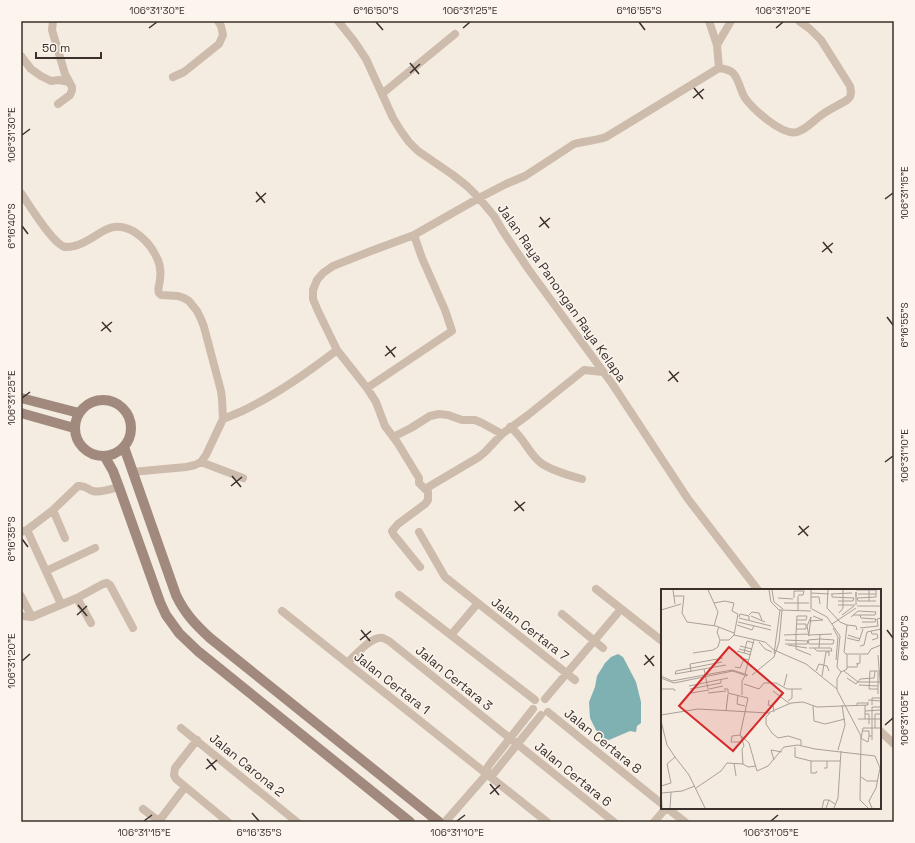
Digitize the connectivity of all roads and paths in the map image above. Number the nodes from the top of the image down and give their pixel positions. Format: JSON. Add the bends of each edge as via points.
{"nodes":[{"id":1,"x":53,"y":21,"type":"edge"},
{"id":2,"x":218,"y":21,"type":"edge"},
{"id":3,"x":338,"y":21,"type":"edge"},
{"id":4,"x":710,"y":21,"type":"edge"},
{"id":5,"x":731,"y":21,"type":"edge"},
{"id":6,"x":799,"y":21,"type":"edge"},
{"id":7,"x":455,"y":34,"type":"dead end"},
{"id":8,"x":718,"y":45,"type":"junction"},
{"id":9,"x":21,"y":56,"type":"edge"},
{"id":10,"x":719,"y":68,"type":"junction"},
{"id":11,"x":173,"y":77,"type":"dead end"},
{"id":12,"x":69,"y":82,"type":"junction"},
{"id":13,"x":383,"y":93,"type":"junction"},
{"id":14,"x":58,"y":104,"type":"dead end"},
{"id":15,"x":21,"y":193,"type":"edge"},
{"id":16,"x":479,"y":198,"type":"junction"},
{"id":17,"x":414,"y":235,"type":"junction"},
{"id":18,"x":337,"y":350,"type":"junction"},
{"id":19,"x":603,"y":372,"type":"junction"},
{"id":20,"x":367,"y":388,"type":"junction"},
{"id":21,"x":21,"y":398,"type":"edge"},
{"id":22,"x":21,"y":413,"type":"edge"},
{"id":23,"x":79,"y":413,"type":"junction"},
{"id":24,"x":223,"y":420,"type":"junction"},
{"id":25,"x":510,"y":427,"type":"junction"},
{"id":26,"x":74,"y":428,"type":"junction"},
{"id":27,"x":502,"y":434,"type":"junction"},
{"id":28,"x":393,"y":437,"type":"junction"},
{"id":29,"x":124,"y":447,"type":"junction"},
{"id":30,"x":105,"y":457,"type":"junction"},
{"id":31,"x":201,"y":462,"type":"junction"},
{"id":32,"x":132,"y":472,"type":"junction"},
{"id":33,"x":243,"y":478,"type":"dead end"},
{"id":34,"x":582,"y":479,"type":"dead end"},
{"id":35,"x":119,"y":487,"type":"junction"},
{"id":36,"x":425,"y":489,"type":"junction"},
{"id":37,"x":54,"y":510,"type":"junction"},
{"id":38,"x":24,"y":531,"type":"edge"},
{"id":39,"x":419,"y":532,"type":"dead end"},
{"id":40,"x":65,"y":538,"type":"dead end"},
{"id":41,"x":95,"y":548,"type":"dead end"},
{"id":42,"x":420,"y":567,"type":"dead end"},
{"id":43,"x":46,"y":571,"type":"junction"},
{"id":44,"x":596,"y":589,"type":"dead end"},
{"id":45,"x":757,"y":589,"type":"edge"},
{"id":46,"x":399,"y":595,"type":"dead end"},
{"id":47,"x":21,"y":596,"type":"edge"},
{"id":48,"x":77,"y":598,"type":"junction"},
{"id":49,"x":60,"y":604,"type":"junction"},
{"id":50,"x":478,"y":604,"type":"junction"},
{"id":51,"x":622,"y":609,"type":"junction"},
{"id":52,"x":282,"y":611,"type":"dead end"},
{"id":53,"x":562,"y":614,"type":"dead end"},
{"id":54,"x":21,"y":616,"type":"edge"},
{"id":55,"x":32,"y":617,"type":"junction"},
{"id":56,"x":91,"y":623,"type":"dead end"},
{"id":57,"x":133,"y":628,"type":"dead end"},
{"id":58,"x":451,"y":636,"type":"junction"},
{"id":59,"x":661,"y":640,"type":"edge"},
{"id":60,"x":595,"y":641,"type":"junction"},
{"id":61,"x":603,"y":648,"type":"dead end"},
{"id":62,"x":347,"y":663,"type":"junction"},
{"id":63,"x":567,"y":673,"type":"junction"},
{"id":64,"x":575,"y":680,"type":"dead end"},
{"id":65,"x":545,"y":699,"type":"junction"},
{"id":66,"x":535,"y":700,"type":"junction"},
{"id":67,"x":533,"y":709,"type":"junction"},
{"id":68,"x":545,"y":713,"type":"junction"},
{"id":69,"x":181,"y":728,"type":"dead end"},
{"id":70,"x":881,"y":732,"type":"edge"},
{"id":71,"x":510,"y":738,"type":"junction"},
{"id":72,"x":197,"y":740,"type":"junction"},
{"id":73,"x":518,"y":744,"type":"junction"},
{"id":74,"x":894,"y":744,"type":"edge"},
{"id":75,"x":487,"y":774,"type":"junction"},
{"id":76,"x":185,"y":787,"type":"junction"},
{"id":77,"x":661,"y":803,"type":"edge"},
{"id":78,"x":143,"y":809,"type":"dead end"},
{"id":79,"x":665,"y":809,"type":"edge"},
{"id":80,"x":667,"y":809,"type":"edge"},
{"id":81,"x":159,"y":822,"type":"edge"},
{"id":82,"x":228,"y":822,"type":"edge"},
{"id":83,"x":298,"y":822,"type":"edge"},
{"id":84,"x":410,"y":822,"type":"edge"},
{"id":85,"x":439,"y":822,"type":"edge"},
{"id":86,"x":444,"y":822,"type":"edge"},
{"id":87,"x":547,"y":822,"type":"edge"},
{"id":88,"x":614,"y":822,"type":"edge"},
{"id":89,"x":654,"y":822,"type":"edge"},
{"id":90,"x":685,"y":822,"type":"edge"}],
"edges":[{"from":1,"to":12,"type":"street","via":[[52,30]]},
{"from":2,"to":11,"type":"street","via":[[223,35],[219,44],[184,72]]},
{"from":3,"to":13,"type":"street","name":"Jalan Raya Panongan Raya Kelapa","via":[[366,59]]},
{"from":4,"to":8,"type":"street"},
{"from":5,"to":8,"type":"street"},
{"from":6,"to":10,"type":"street","via":[[821,40],[850,86],[851,92],[850,97],[822,114],[804,129],[791,132],[779,128],[750,104],[733,72]]},
{"from":7,"to":13,"type":"street"},
{"from":8,"to":10,"type":"street"},
{"from":9,"to":12,"type":"street","via":[[31,69],[41,76],[51,81]]},
{"from":10,"to":16,"type":"street","via":[[606,137],[574,144],[525,176]]},
{"from":12,"to":14,"type":"street","via":[[72,92]]},
{"from":13,"to":16,"type":"street","name":"Jalan Raya Panongan Raya Kelapa","via":[[393,118],[413,146]]},
{"from":15,"to":24,"type":"street","via":[[61,245],[78,245],[105,229],[118,226],[137,234],[148,245],[159,263],[159,293],[184,298],[201,319],[221,391]]},
{"from":16,"to":17,"type":"street"},
{"from":16,"to":19,"type":"street","name":"Jalan Raya Panongan Raya Kelapa"},
{"from":17,"to":18,"type":"street","via":[[333,266],[317,280],[313,299]]},
{"from":17,"to":20,"type":"street","via":[[452,331]]},
{"from":18,"to":20,"type":"street"},
{"from":18,"to":24,"type":"street","via":[[269,397]]},
{"from":19,"to":25,"type":"street","via":[[584,370]]},
{"from":19,"to":45,"type":"street","name":"Jalan Raya Panongan Raya Kelapa","via":[[688,499]]},
{"from":20,"to":28,"type":"street"},
{"from":21,"to":23,"type":"street"},
{"from":22,"to":26,"type":"street"},
{"from":23,"to":26,"type":"street"},
{"from":23,"to":29,"type":"street","via":[[90,402],[98,400],[114,402],[120,406],[126,412],[131,426],[131,434]]},
{"from":24,"to":31,"type":"street"},
{"from":25,"to":27,"type":"street"},
{"from":25,"to":34,"type":"street","via":[[520,435],[540,463]]},
{"from":26,"to":30,"type":"street","via":[[82,448],[93,455]]},
{"from":27,"to":28,"type":"street","via":[[475,420],[462,420],[439,414],[430,416]]},
{"from":27,"to":36,"type":"street","via":[[479,457]]},
{"from":28,"to":36,"type":"street"},
{"from":29,"to":30,"type":"street"},
{"from":29,"to":32,"type":"street"},
{"from":30,"to":35,"type":"street"},
{"from":31,"to":32,"type":"street","via":[[186,467]]},
{"from":31,"to":33,"type":"street"},
{"from":32,"to":85,"type":"street","via":[[176,596],[192,622]]},
{"from":35,"to":37,"type":"street","via":[[95,492],[78,486]]},
{"from":35,"to":84,"type":"street","via":[[160,602],[179,633],[199,652]]},
{"from":36,"to":42,"type":"street","via":[[427,502],[392,531]]},
{"from":37,"to":38,"type":"street"},
{"from":37,"to":40,"type":"street"},
{"from":38,"to":43,"type":"street"},
{"from":39,"to":50,"type":"street","name":"Jalan Certara 7","via":[[445,577]]},
{"from":41,"to":43,"type":"street"},
{"from":43,"to":49,"type":"street"},
{"from":44,"to":51,"type":"street"},
{"from":46,"to":58,"type":"street"},
{"from":47,"to":55,"type":"street"},
{"from":48,"to":49,"type":"street"},
{"from":48,"to":56,"type":"street"},
{"from":48,"to":57,"type":"street","via":[[103,584],[110,585]]},
{"from":49,"to":55,"type":"street"},
{"from":50,"to":58,"type":"street"},
{"from":50,"to":63,"type":"street","name":"Jalan Certara 7"},
{"from":51,"to":59,"type":"street"},
{"from":51,"to":60,"type":"street"},
{"from":52,"to":62,"type":"street","name":"Jalan Certara 1"},
{"from":53,"to":60,"type":"street"},
{"from":54,"to":55,"type":"street"},
{"from":58,"to":66,"type":"street"},
{"from":60,"to":61,"type":"street"},
{"from":60,"to":63,"type":"street"},
{"from":62,"to":71,"type":"street","name":"Jalan Certara 3","via":[[370,641],[382,638],[389,641]]},
{"from":62,"to":75,"type":"street","name":"Jalan Certara 1"},
{"from":63,"to":64,"type":"street","name":"Jalan Certara 7"},
{"from":63,"to":65,"type":"street"},
{"from":65,"to":66,"type":"street"},
{"from":65,"to":68,"type":"street","via":[[550,704]]},
{"from":66,"to":67,"type":"street"},
{"from":67,"to":68,"type":"street","via":[[535,712]]},
{"from":67,"to":71,"type":"street"},
{"from":68,"to":73,"type":"street"},
{"from":68,"to":77,"type":"street","name":"Jalan Certara 8"},
{"from":69,"to":72,"type":"street","name":"Jalan Carona 2"},
{"from":70,"to":74,"type":"street"},
{"from":71,"to":73,"type":"street","name":"Jalan Certara 3"},
{"from":71,"to":75,"type":"street","via":[[487,768]]},
{"from":72,"to":76,"type":"street","via":[[175,768],[176,780]]},
{"from":72,"to":83,"type":"street","name":"Jalan Carona 2"},
{"from":73,"to":75,"type":"street","via":[[494,773]]},
{"from":73,"to":88,"type":"street","name":"Jalan Certara 6"},
{"from":75,"to":86,"type":"street"},
{"from":75,"to":87,"type":"street","name":"Jalan Certara 1"},
{"from":76,"to":81,"type":"street"},
{"from":76,"to":82,"type":"street"},
{"from":78,"to":81,"type":"street"},
{"from":79,"to":89,"type":"street"},
{"from":80,"to":90,"type":"street"}]}
